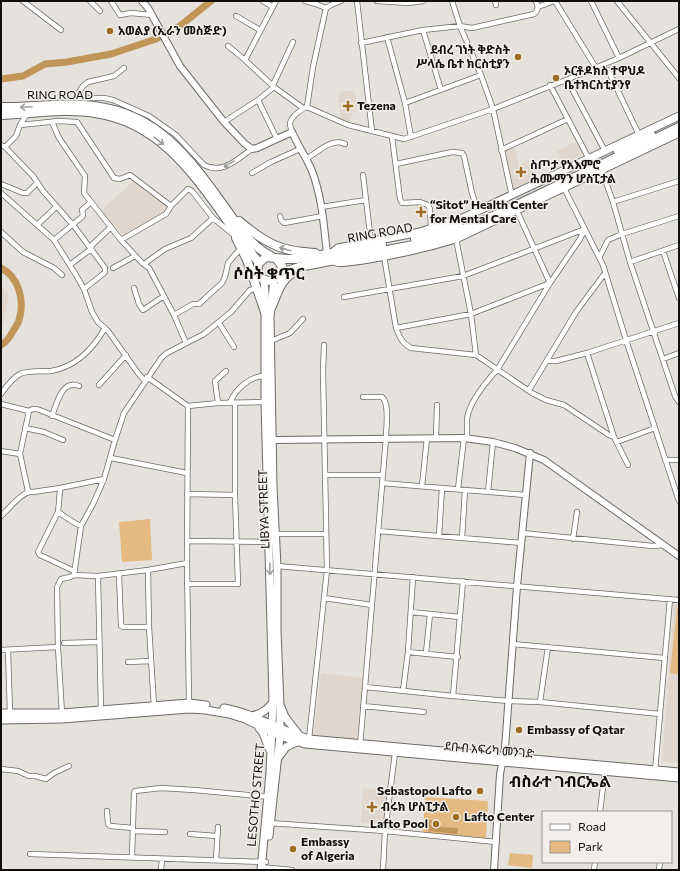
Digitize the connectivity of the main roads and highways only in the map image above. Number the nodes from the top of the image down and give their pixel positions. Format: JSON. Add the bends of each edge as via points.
{"nodes":[{"id":1,"x":1,"y":107,"type":"edge"},
{"id":2,"x":1,"y":115,"type":"edge"},
{"id":3,"x":679,"y":116,"type":"edge"},
{"id":4,"x":679,"y":121,"type":"edge"},
{"id":5,"x":679,"y":127,"type":"edge"},
{"id":6,"x":679,"y":133,"type":"edge"},
{"id":7,"x":231,"y":214,"type":"junction"},
{"id":8,"x":230,"y":225,"type":"junction"},
{"id":9,"x":329,"y":255,"type":"junction"},
{"id":10,"x":274,"y":257,"type":"junction"},
{"id":11,"x":259,"y":263,"type":"junction"},
{"id":12,"x":312,"y":264,"type":"junction"},
{"id":13,"x":277,"y":278,"type":"junction"},
{"id":14,"x":264,"y":279,"type":"junction"},
{"id":15,"x":268,"y":310,"type":"junction"},
{"id":16,"x":268,"y":402,"type":"junction"},
{"id":17,"x":274,"y":539,"type":"junction"},
{"id":18,"x":273,"y":702,"type":"junction"},
{"id":19,"x":280,"y":706,"type":"junction"},
{"id":20,"x":1,"y":713,"type":"edge"},
{"id":21,"x":62,"y":716,"type":"junction"},
{"id":22,"x":251,"y":716,"type":"junction"},
{"id":23,"x":1,"y":720,"type":"edge"},
{"id":24,"x":256,"y":725,"type":"junction"},
{"id":25,"x":274,"y":727,"type":"junction"},
{"id":26,"x":280,"y":736,"type":"junction"},
{"id":27,"x":299,"y":739,"type":"junction"},
{"id":28,"x":360,"y":747,"type":"junction"},
{"id":29,"x":270,"y":754,"type":"junction"},
{"id":30,"x":503,"y":759,"type":"junction"},
{"id":31,"x":276,"y":762,"type":"junction"},
{"id":32,"x":605,"y":768,"type":"junction"},
{"id":33,"x":679,"y":772,"type":"edge"},
{"id":34,"x":679,"y":778,"type":"edge"},
{"id":35,"x":270,"y":797,"type":"junction"},
{"id":36,"x":263,"y":866,"type":"edge"}],
"edges":[{"from":7,"to":1,"type":"highway","name":"RING ROAD","one_way":true,"via":[[192,162],[177,146],[148,124],[114,110],[82,105]]},
{"from":2,"to":8,"type":"highway","name":"RING ROAD","one_way":true,"via":[[94,112],[119,118],[142,129],[171,150],[186,165]]},
{"from":3,"to":9,"type":"main road","via":[[478,212],[431,230],[338,248]]},
{"from":4,"to":9,"type":"highway","name":"RING ROAD","via":[[453,228],[421,238]]},
{"from":5,"to":9,"type":"highway","name":"RING ROAD","via":[[446,237],[429,242]]},
{"from":6,"to":9,"type":"main road","via":[[456,239],[384,256],[344,262],[337,262]]},
{"from":9,"to":7,"type":"highway","one_way":true,"via":[[291,250],[269,243]]},
{"from":7,"to":10,"type":"highway","name":"RING ROAD","via":[[262,252]]},
{"from":8,"to":11,"type":"highway","name":"RING ROAD"},
{"from":8,"to":15,"type":"highway"},
{"from":9,"to":10,"type":"highway","name":"RING ROAD","via":[[292,259]]},
{"from":9,"to":12,"type":"highway","name":"RING ROAD"},
{"from":10,"to":11,"type":"highway","via":[[266,257]]},
{"from":10,"to":13,"type":"highway","via":[[282,266]]},
{"from":11,"to":14,"type":"highway","via":[[258,274]]},
{"from":12,"to":13,"type":"highway","name":"RING ROAD","via":[[289,270]]},
{"from":12,"to":15,"type":"highway","via":[[286,278]]},
{"from":13,"to":14,"type":"highway","via":[[271,281]]},
{"from":13,"to":15,"type":"main road","name":"LIBYA STREET"},
{"from":14,"to":15,"type":"main road","name":"LIBYA STREET"},
{"from":15,"to":16,"type":"main road","name":"LIBYA STREET"},
{"from":15,"to":16,"type":"main road","name":"LIBYA STREET","via":[[271,341]]},
{"from":16,"to":17,"type":"main road","name":"LIBYA STREET"},
{"from":16,"to":17,"type":"main road","name":"LIBYA STREET","via":[[273,440]]},
{"from":17,"to":18,"type":"main road","name":"LIBYA STREET","one_way":true},
{"from":17,"to":19,"type":"main road","name":"LIBYA STREET","via":[[277,566]]},
{"from":18,"to":22,"type":"main road","via":[[267,710]]},
{"from":18,"to":25,"type":"main road","name":"LIBYA STREET"},
{"from":19,"to":25,"type":"main road","name":"LIBYA STREET"},
{"from":19,"to":27,"type":"main road"},
{"from":20,"to":21,"type":"main road"},
{"from":21,"to":22,"type":"main road","via":[[189,703],[230,709]]},
{"from":21,"to":23,"type":"main road"},
{"from":21,"to":24,"type":"main road","via":[[189,709],[228,714]]},
{"from":22,"to":25,"type":"main road"},
{"from":24,"to":25,"type":"main road"},
{"from":24,"to":29,"type":"main road","via":[[263,733]]},
{"from":25,"to":26,"type":"main road"},
{"from":25,"to":27,"type":"main road"},
{"from":25,"to":29,"type":"main road","name":"LESOTHO STREET"},
{"from":26,"to":27,"type":"main road"},
{"from":26,"to":31,"type":"main road","name":"LESOTHO STREET"},
{"from":27,"to":28,"type":"main road","name":"ደቡብ አፍሪካ መንገድ"},
{"from":27,"to":28,"type":"main road","name":"ደቡብ አፍሪካ መንገድ","via":[[316,746]]},
{"from":27,"to":31,"type":"main road","via":[[281,752]]},
{"from":28,"to":30,"type":"main road","name":"ደቡብ አፍሪካ መንገድ"},
{"from":28,"to":30,"type":"main road","name":"ደቡብ አፍሪካ መንገድ","via":[[395,753]]},
{"from":29,"to":35,"type":"main road","name":"LESOTHO STREET"},
{"from":30,"to":32,"type":"main road","name":"ደቡብ አፍሪካ መንገድ"},
{"from":31,"to":35,"type":"main road","name":"LESOTHO STREET"},
{"from":32,"to":33,"type":"main road","name":"ደቡብ አፍሪካ መንገድ"},
{"from":32,"to":34,"type":"main road","name":"ደቡብ አፍሪካ መንገድ"},
{"from":35,"to":36,"type":"main road","name":"LESOTHO STREET"}]}
